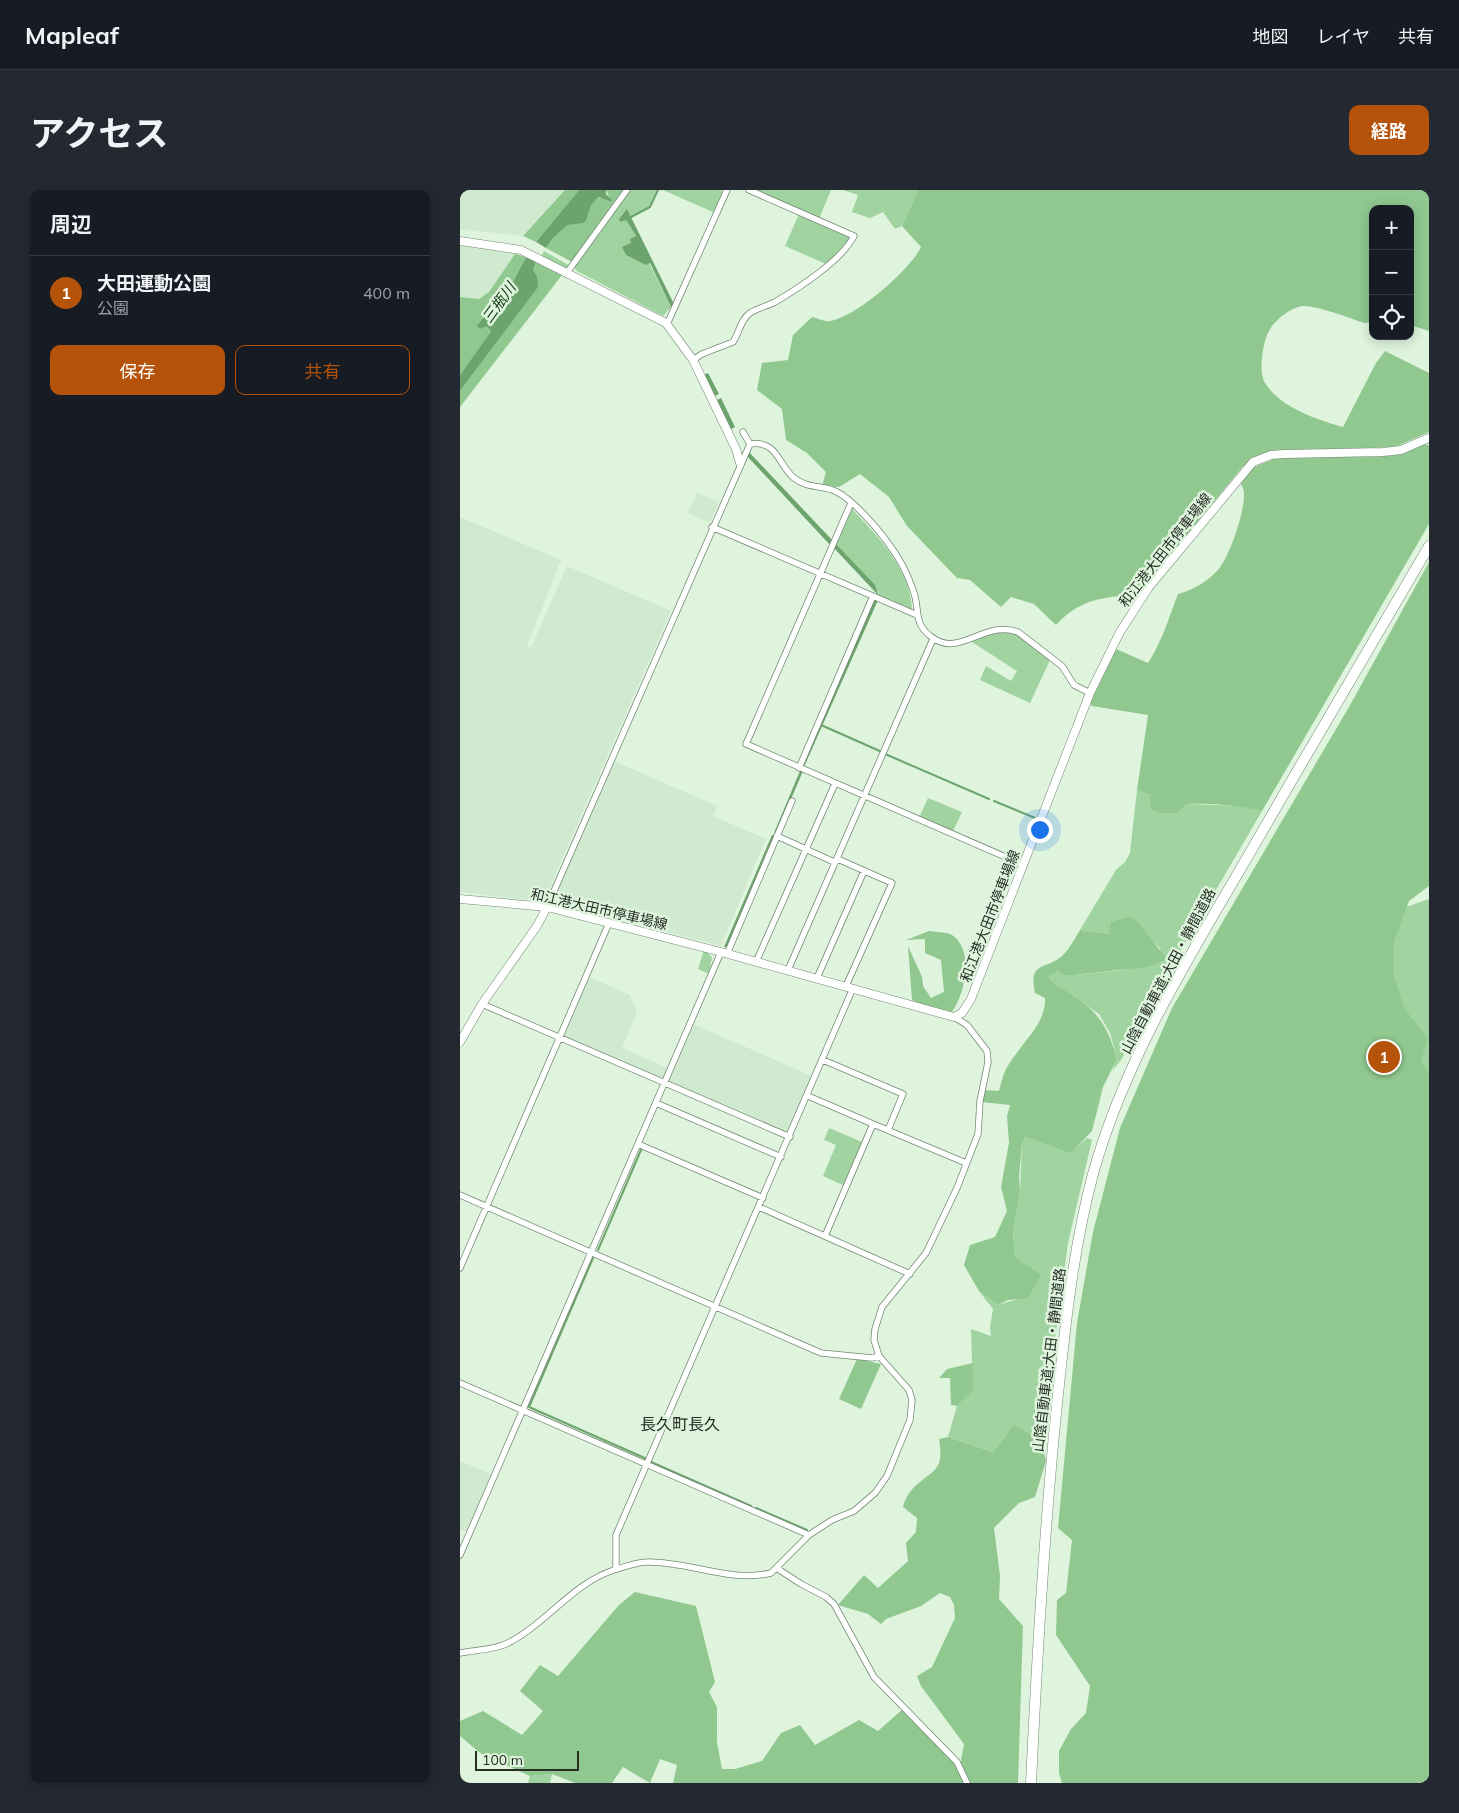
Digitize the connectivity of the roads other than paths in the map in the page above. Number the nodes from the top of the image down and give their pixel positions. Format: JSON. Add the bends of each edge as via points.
{"nodes":[{"id":1,"x":627,"y":190,"type":"edge"},
{"id":2,"x":727,"y":190,"type":"edge"},
{"id":3,"x":749,"y":190,"type":"edge"},
{"id":4,"x":460,"y":240,"type":"edge"},
{"id":5,"x":566,"y":274,"type":"junction"},
{"id":6,"x":666,"y":323,"type":"junction"},
{"id":7,"x":696,"y":358,"type":"junction"},
{"id":8,"x":743,"y":432,"type":"dead end"},
{"id":9,"x":1429,"y":438,"type":"edge"},
{"id":10,"x":750,"y":444,"type":"junction"},
{"id":11,"x":740,"y":462,"type":"junction"},
{"id":12,"x":851,"y":503,"type":"junction"},
{"id":13,"x":712,"y":527,"type":"junction"},
{"id":14,"x":1429,"y":546,"type":"edge"},
{"id":15,"x":820,"y":573,"type":"junction"},
{"id":16,"x":873,"y":596,"type":"junction"},
{"id":17,"x":917,"y":615,"type":"junction"},
{"id":18,"x":933,"y":639,"type":"junction"},
{"id":19,"x":1090,"y":693,"type":"junction"},
{"id":20,"x":799,"y":768,"type":"junction"},
{"id":21,"x":834,"y":786,"type":"dead end"},
{"id":22,"x":864,"y":795,"type":"junction"},
{"id":23,"x":792,"y":801,"type":"dead end"},
{"id":24,"x":777,"y":836,"type":"junction"},
{"id":25,"x":805,"y":849,"type":"junction"},
{"id":26,"x":834,"y":862,"type":"junction"},
{"id":27,"x":1024,"y":865,"type":"junction"},
{"id":28,"x":864,"y":870,"type":"junction"},
{"id":29,"x":460,"y":899,"type":"edge"},
{"id":30,"x":547,"y":907,"type":"junction"},
{"id":31,"x":609,"y":922,"type":"junction"},
{"id":32,"x":724,"y":953,"type":"junction"},
{"id":33,"x":756,"y":962,"type":"junction"},
{"id":34,"x":788,"y":970,"type":"junction"},
{"id":35,"x":817,"y":978,"type":"junction"},
{"id":36,"x":849,"y":987,"type":"junction"},
{"id":37,"x":482,"y":1004,"type":"junction"},
{"id":38,"x":954,"y":1016,"type":"junction"},
{"id":39,"x":560,"y":1037,"type":"junction"},
{"id":40,"x":460,"y":1042,"type":"edge"},
{"id":41,"x":823,"y":1060,"type":"junction"},
{"id":42,"x":664,"y":1083,"type":"junction"},
{"id":43,"x":808,"y":1096,"type":"junction"},
{"id":44,"x":656,"y":1103,"type":"junction"},
{"id":45,"x":873,"y":1124,"type":"junction"},
{"id":46,"x":888,"y":1130,"type":"junction"},
{"id":47,"x":790,"y":1137,"type":"junction"},
{"id":48,"x":638,"y":1144,"type":"junction"},
{"id":49,"x":781,"y":1157,"type":"junction"},
{"id":50,"x":966,"y":1163,"type":"junction"},
{"id":51,"x":460,"y":1194,"type":"edge"},
{"id":52,"x":763,"y":1198,"type":"junction"},
{"id":53,"x":486,"y":1207,"type":"junction"},
{"id":54,"x":759,"y":1207,"type":"junction"},
{"id":55,"x":825,"y":1236,"type":"junction"},
{"id":56,"x":590,"y":1252,"type":"junction"},
{"id":57,"x":460,"y":1268,"type":"edge"},
{"id":58,"x":910,"y":1274,"type":"junction"},
{"id":59,"x":715,"y":1308,"type":"junction"},
{"id":60,"x":879,"y":1356,"type":"junction"},
{"id":61,"x":460,"y":1383,"type":"edge"},
{"id":62,"x":522,"y":1409,"type":"junction"},
{"id":63,"x":648,"y":1464,"type":"junction"},
{"id":64,"x":810,"y":1535,"type":"junction"},
{"id":65,"x":460,"y":1555,"type":"edge"},
{"id":66,"x":616,"y":1569,"type":"junction"},
{"id":67,"x":778,"y":1569,"type":"junction"},
{"id":68,"x":460,"y":1653,"type":"edge"},
{"id":69,"x":967,"y":1783,"type":"edge"},
{"id":70,"x":1031,"y":1783,"type":"edge"}],
"edges":[{"from":1,"to":5,"type":"street"},
{"from":2,"to":6,"type":"street"},
{"from":3,"to":7,"type":"street","via":[[854,236],[849,246],[810,278],[774,302],[750,313],[733,342]]},
{"from":4,"to":5,"type":"main road","via":[[513,248]]},
{"from":5,"to":6,"type":"main road"},
{"from":6,"to":7,"type":"main road"},
{"from":7,"to":11,"type":"main road"},
{"from":8,"to":10,"type":"street"},
{"from":9,"to":19,"type":"main road","name":"和江港大田市停車場線","via":[[1402,450],[1278,454],[1254,462],[1149,587],[1120,632]]},
{"from":10,"to":11,"type":"street"},
{"from":10,"to":12,"type":"street","via":[[769,447],[795,479],[837,492]]},
{"from":11,"to":13,"type":"street"},
{"from":12,"to":15,"type":"street"},
{"from":12,"to":17,"type":"street","via":[[889,544],[914,591]]},
{"from":13,"to":15,"type":"street"},
{"from":13,"to":30,"type":"street"},
{"from":14,"to":70,"type":"highway","name":"山陰自動車道;大田・静間道路","via":[[1156,1018],[1130,1071],[1097,1163],[1080,1233],[1061,1362],[1038,1630]]},
{"from":15,"to":16,"type":"street"},
{"from":15,"to":20,"type":"street","via":[[746,744]]},
{"from":16,"to":17,"type":"street"},
{"from":16,"to":20,"type":"street"},
{"from":17,"to":18,"type":"street","via":[[920,627]]},
{"from":18,"to":19,"type":"street","via":[[956,644],[967,642],[981,632],[1009,629],[1018,632],[1062,666],[1074,685]]},
{"from":18,"to":22,"type":"street"},
{"from":19,"to":27,"type":"main road","name":"和江港大田市停車場線"},
{"from":20,"to":22,"type":"street"},
{"from":21,"to":25,"type":"street"},
{"from":22,"to":26,"type":"street"},
{"from":22,"to":27,"type":"street"},
{"from":23,"to":24,"type":"street"},
{"from":24,"to":25,"type":"street"},
{"from":24,"to":32,"type":"street"},
{"from":25,"to":26,"type":"street"},
{"from":25,"to":33,"type":"street"},
{"from":26,"to":28,"type":"street","via":[[840,860]]},
{"from":26,"to":34,"type":"street"},
{"from":27,"to":38,"type":"main road","name":"和江港大田市停車場線","via":[[971,999],[967,1007]]},
{"from":28,"to":35,"type":"street"},
{"from":28,"to":36,"type":"street","via":[[892,882]]},
{"from":29,"to":30,"type":"main road","name":"和江港大田市停車場線"},
{"from":30,"to":31,"type":"main road","name":"和江港大田市停車場線"},
{"from":30,"to":37,"type":"main road"},
{"from":31,"to":32,"type":"main road","name":"和江港大田市停車場線"},
{"from":31,"to":39,"type":"street"},
{"from":32,"to":33,"type":"main road","name":"和江港大田市停車場線"},
{"from":32,"to":42,"type":"street"},
{"from":33,"to":34,"type":"main road","name":"和江港大田市停車場線"},
{"from":34,"to":35,"type":"main road","name":"和江港大田市停車場線"},
{"from":35,"to":36,"type":"main road","name":"和江港大田市停車場線"},
{"from":36,"to":38,"type":"main road","name":"和江港大田市停車場線"},
{"from":36,"to":41,"type":"street"},
{"from":37,"to":39,"type":"street"},
{"from":37,"to":40,"type":"main road"},
{"from":38,"to":50,"type":"street","via":[[967,1025],[987,1051],[988,1062],[980,1101],[978,1134]]},
{"from":39,"to":42,"type":"street"},
{"from":39,"to":53,"type":"street"},
{"from":41,"to":43,"type":"street"},
{"from":41,"to":46,"type":"street","via":[[903,1094]]},
{"from":42,"to":44,"type":"street"},
{"from":42,"to":47,"type":"street"},
{"from":43,"to":45,"type":"street"},
{"from":43,"to":47,"type":"street"},
{"from":44,"to":48,"type":"street"},
{"from":44,"to":49,"type":"street"},
{"from":45,"to":46,"type":"street"},
{"from":45,"to":55,"type":"street"},
{"from":46,"to":50,"type":"street"},
{"from":47,"to":49,"type":"street"},
{"from":48,"to":52,"type":"street"},
{"from":48,"to":56,"type":"street"},
{"from":49,"to":52,"type":"street"},
{"from":50,"to":58,"type":"street","via":[[926,1253]]},
{"from":51,"to":53,"type":"street"},
{"from":52,"to":54,"type":"street"},
{"from":53,"to":56,"type":"street"},
{"from":53,"to":57,"type":"street"},
{"from":54,"to":55,"type":"street"},
{"from":54,"to":59,"type":"street"},
{"from":55,"to":58,"type":"street"},
{"from":56,"to":59,"type":"street"},
{"from":56,"to":62,"type":"street"},
{"from":58,"to":60,"type":"street","via":[[890,1296],[877,1318],[874,1340]]},
{"from":59,"to":60,"type":"street","via":[[822,1353]]},
{"from":59,"to":63,"type":"street"},
{"from":60,"to":64,"type":"street","via":[[909,1390],[912,1400],[910,1420],[887,1476],[876,1493],[854,1511],[832,1520]]},
{"from":61,"to":62,"type":"street"},
{"from":62,"to":63,"type":"street"},
{"from":62,"to":65,"type":"street"},
{"from":63,"to":64,"type":"street"},
{"from":63,"to":66,"type":"street","via":[[616,1535]]},
{"from":64,"to":67,"type":"street"},
{"from":66,"to":67,"type":"street","via":[[647,1562],[749,1575],[764,1575]]},
{"from":66,"to":68,"type":"street","via":[[593,1580],[507,1644]]},
{"from":67,"to":69,"type":"street","via":[[834,1604],[874,1677],[957,1762]]}]}
